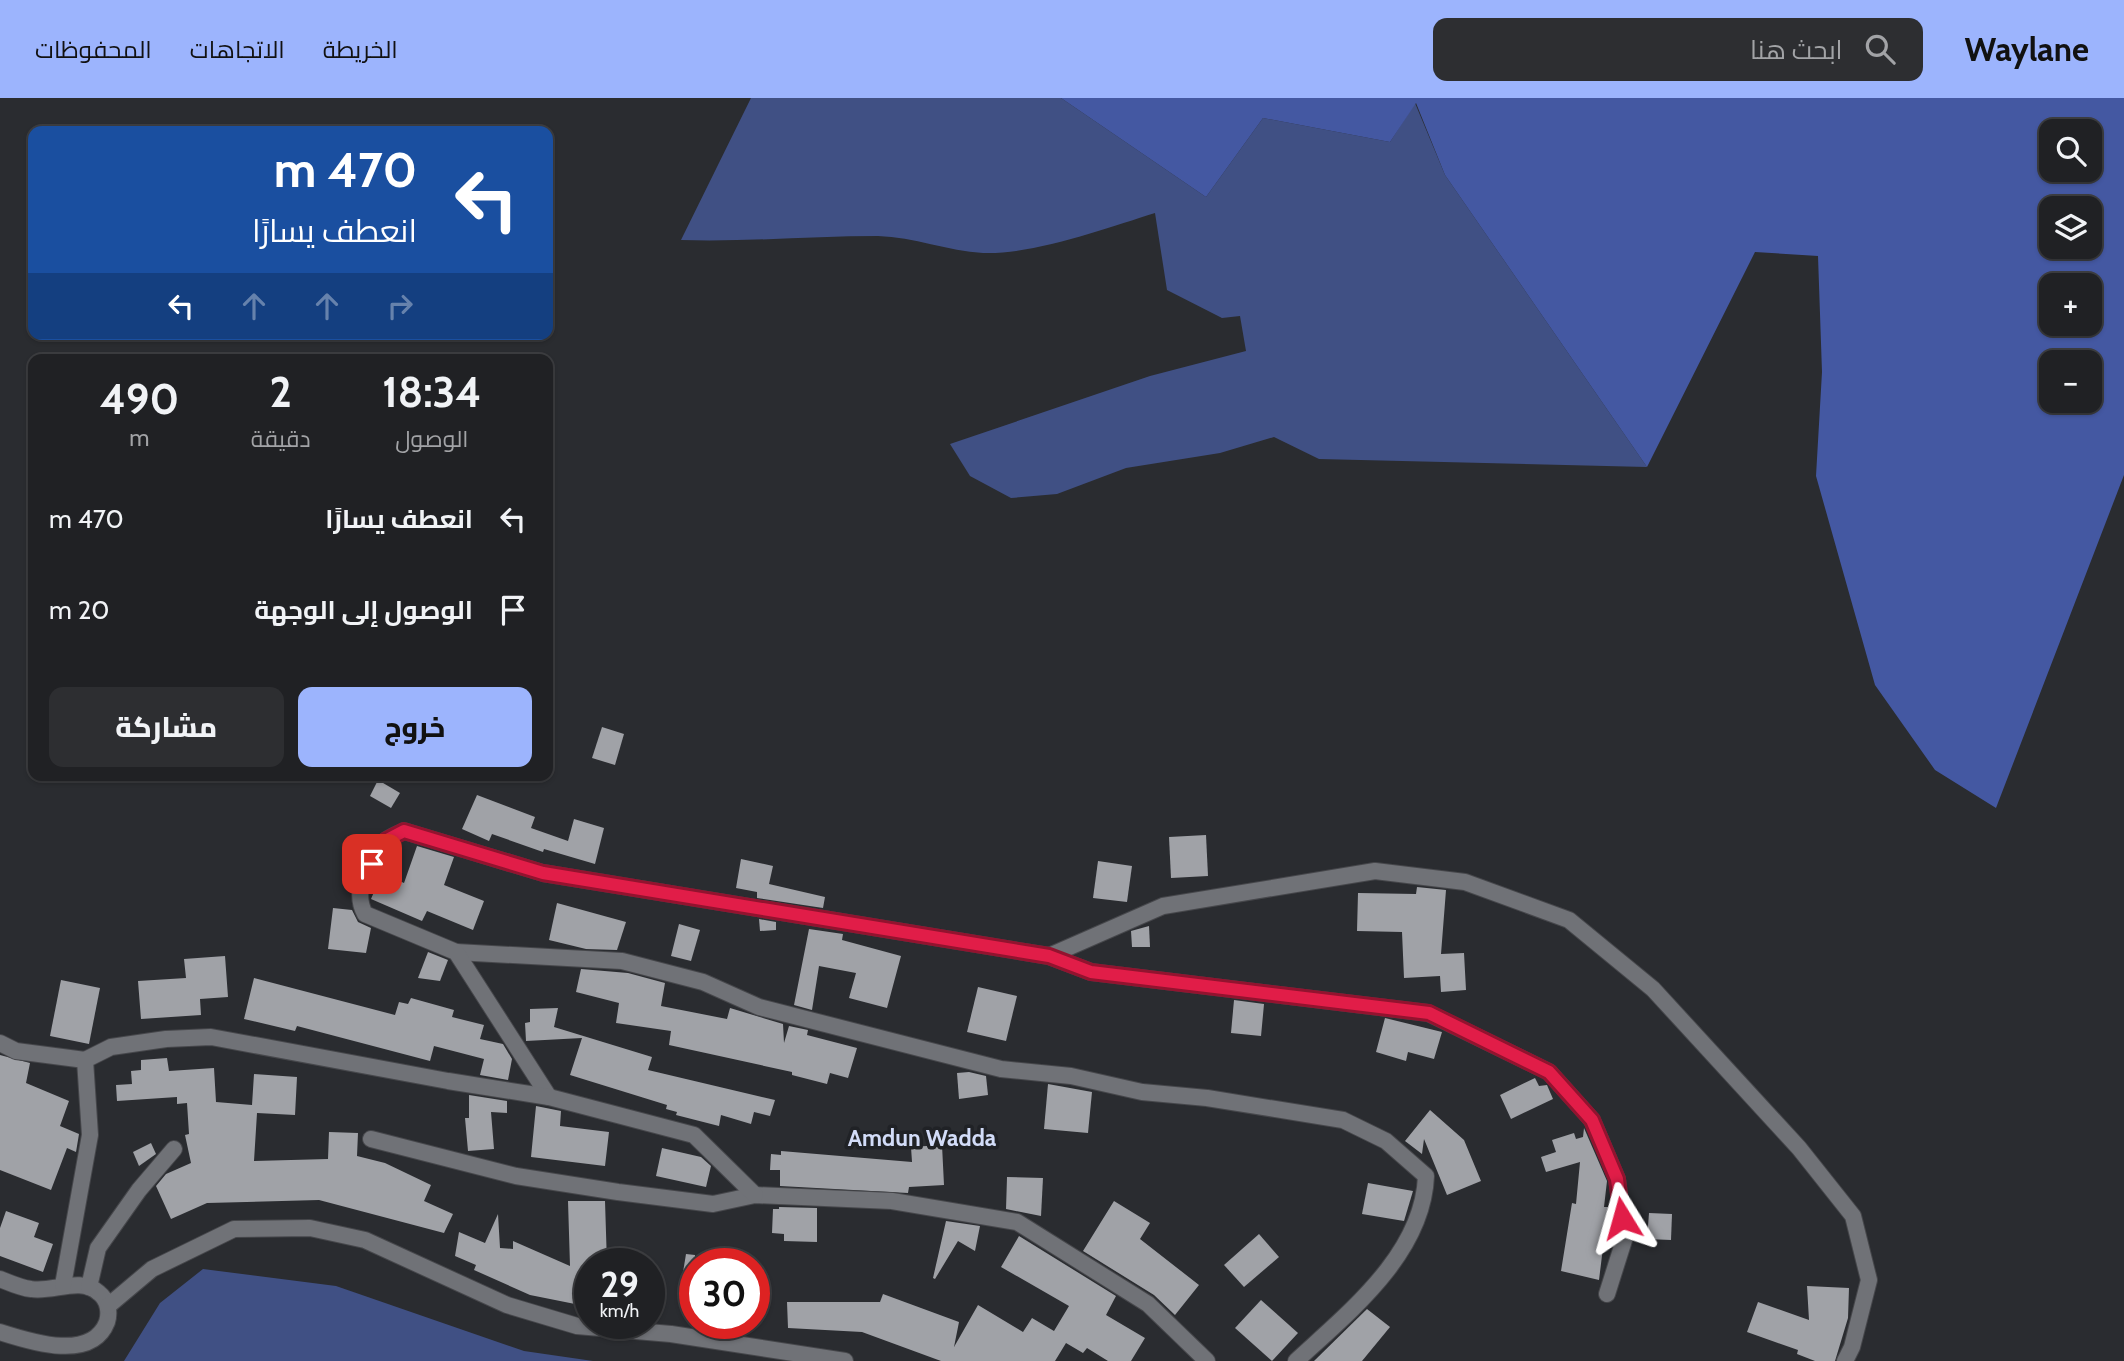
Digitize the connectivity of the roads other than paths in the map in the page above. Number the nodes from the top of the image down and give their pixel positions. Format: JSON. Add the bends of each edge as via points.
{"nodes":[{"id":1,"x":456,"y":952,"type":"junction"},
{"id":2,"x":1049,"y":956,"type":"junction"},
{"id":3,"x":0,"y":1043,"type":"edge"},
{"id":4,"x":85,"y":1060,"type":"junction"},
{"id":5,"x":549,"y":1097,"type":"junction"},
{"id":6,"x":371,"y":1139,"type":"dead end"},
{"id":7,"x":174,"y":1149,"type":"dead end"},
{"id":8,"x":755,"y":1195,"type":"junction"},
{"id":9,"x":0,"y":1279,"type":"edge"},
{"id":10,"x":64,"y":1285,"type":"junction"},
{"id":11,"x":89,"y":1287,"type":"junction"},
{"id":12,"x":1607,"y":1294,"type":"dead end"},
{"id":13,"x":108,"y":1306,"type":"junction"},
{"id":14,"x":0,"y":1332,"type":"edge"},
{"id":15,"x":845,"y":1361,"type":"edge"},
{"id":16,"x":1207,"y":1361,"type":"edge"},
{"id":17,"x":1296,"y":1361,"type":"edge"},
{"id":18,"x":1845,"y":1361,"type":"edge"}],
"edges":[{"from":1,"to":2,"type":"street","via":[[365,914],[359,886],[385,841],[404,831],[543,873]]},
{"from":1,"to":5,"type":"street"},
{"from":1,"to":17,"type":"street","via":[[622,961],[703,982],[759,1007],[1001,1069],[1343,1120],[1386,1141],[1426,1176],[1425,1198],[1412,1231],[1381,1277]]},
{"from":2,"to":12,"type":"street","via":[[1091,972],[1429,1013],[1549,1072],[1592,1120],[1617,1179],[1625,1237]]},
{"from":2,"to":18,"type":"street","via":[[1163,906],[1375,871],[1465,881],[1569,920],[1653,989],[1799,1148],[1853,1216],[1869,1280]]},
{"from":3,"to":4,"type":"street","via":[[16,1051]]},
{"from":4,"to":5,"type":"street","via":[[111,1047],[211,1037]]},
{"from":4,"to":10,"type":"street","via":[[90,1135]]},
{"from":5,"to":8,"type":"street","via":[[694,1135]]},
{"from":6,"to":8,"type":"street","via":[[516,1176],[618,1192],[713,1204]]},
{"from":7,"to":11,"type":"street","via":[[98,1248]]},
{"from":8,"to":16,"type":"street","via":[[892,1201],[1017,1222],[1148,1304]]},
{"from":9,"to":10,"type":"street","via":[[30,1289]]},
{"from":10,"to":11,"type":"street"},
{"from":11,"to":13,"type":"street","via":[[100,1293]]},
{"from":13,"to":14,"type":"street","via":[[104,1334],[93,1345],[74,1352],[54,1351]]},
{"from":13,"to":15,"type":"street","via":[[152,1269],[234,1229],[310,1228],[365,1240],[507,1305],[577,1326],[671,1334]]}]}
